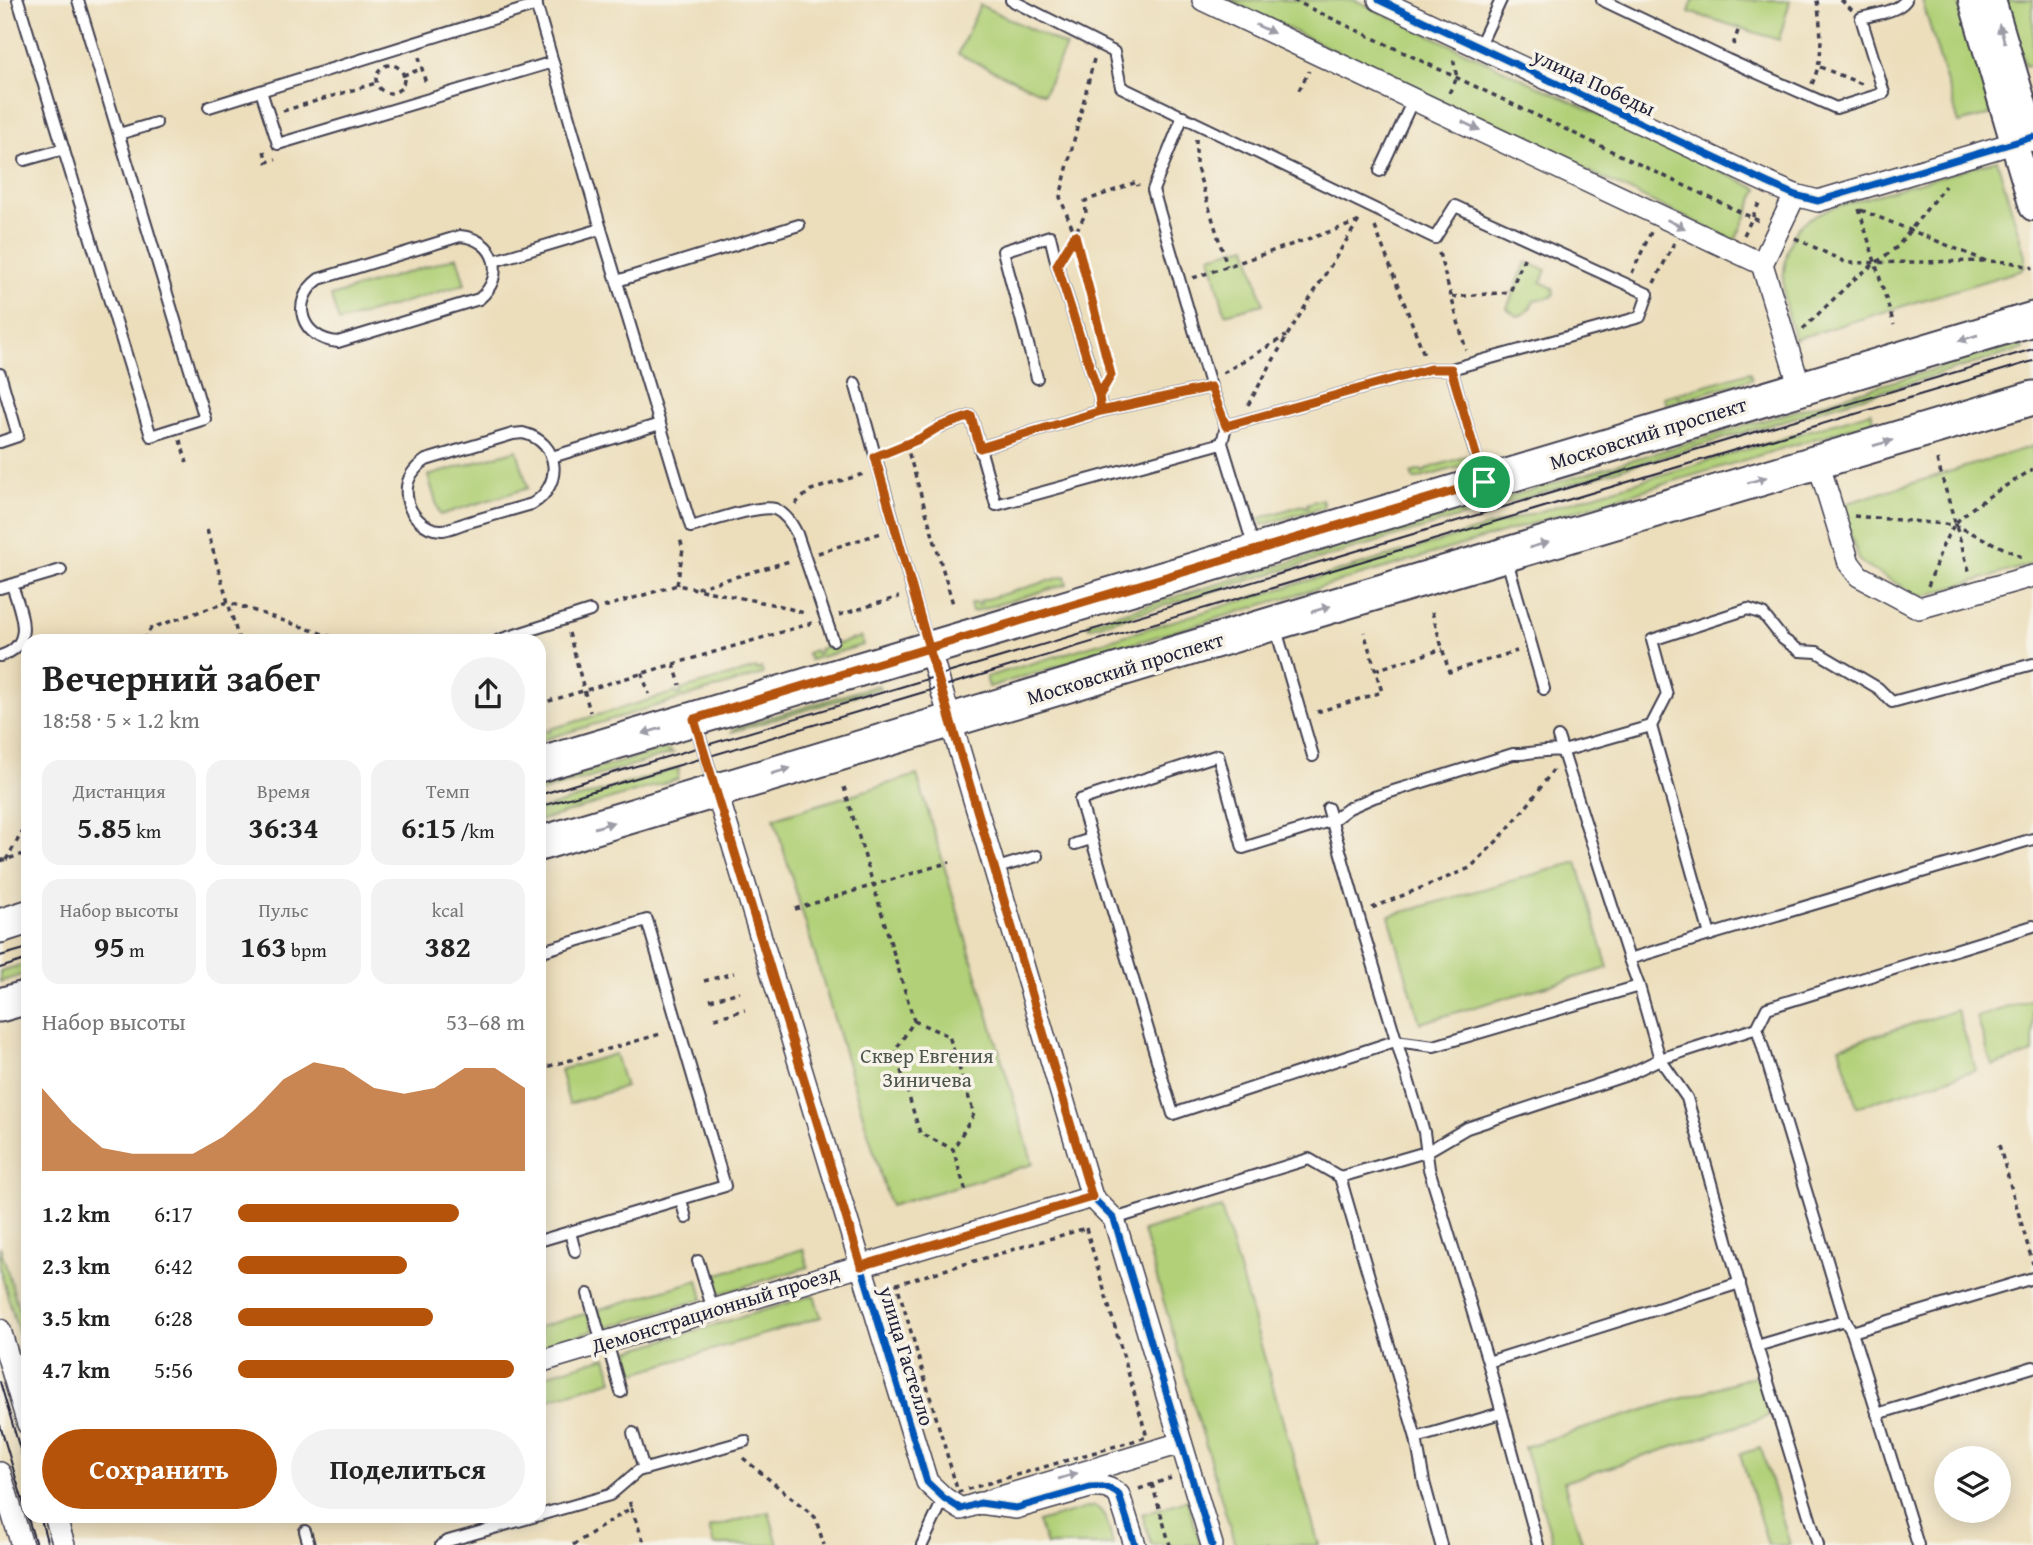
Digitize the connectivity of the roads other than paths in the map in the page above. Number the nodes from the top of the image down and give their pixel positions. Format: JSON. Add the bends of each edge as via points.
{"nodes":[{"id":1,"x":19,"y":0,"type":"edge"},
{"id":2,"x":78,"y":0,"type":"edge"},
{"id":3,"x":1011,"y":0,"type":"edge"},
{"id":4,"x":1203,"y":0,"type":"edge"},
{"id":5,"x":1379,"y":0,"type":"edge"},
{"id":6,"x":1501,"y":0,"type":"edge"},
{"id":7,"x":1602,"y":0,"type":"edge"},
{"id":8,"x":1906,"y":0,"type":"edge"},
{"id":9,"x":1972,"y":0,"type":"edge"},
{"id":10,"x":1992,"y":0,"type":"edge"},
{"id":11,"x":536,"y":3,"type":"edge"},
{"id":12,"x":1620,"y":4,"type":"edge"},
{"id":13,"x":1479,"y":47,"type":"junction"},
{"id":14,"x":553,"y":62,"type":"junction"},
{"id":15,"x":261,"y":91,"type":"junction"},
{"id":16,"x":1413,"y":100,"type":"junction"},
{"id":17,"x":209,"y":107,"type":"dead end"},
{"id":18,"x":1183,"y":116,"type":"junction"},
{"id":19,"x":156,"y":123,"type":"dead end"},
{"id":20,"x":119,"y":134,"type":"junction"},
{"id":21,"x":2028,"y":139,"type":"edge"},
{"id":22,"x":64,"y":149,"type":"junction"},
{"id":23,"x":25,"y":160,"type":"dead end"},
{"id":24,"x":1380,"y":171,"type":"dead end"},
{"id":25,"x":1371,"y":192,"type":"dead end"},
{"id":26,"x":1795,"y":195,"type":"junction"},
{"id":27,"x":1366,"y":205,"type":"junction"},
{"id":28,"x":2033,"y":206,"type":"edge"},
{"id":29,"x":799,"y":225,"type":"dead end"},
{"id":30,"x":601,"y":229,"type":"junction"},
{"id":31,"x":494,"y":261,"type":"junction"},
{"id":32,"x":1762,"y":264,"type":"junction"},
{"id":33,"x":617,"y":281,"type":"junction"},
{"id":34,"x":2033,"y":319,"type":"edge"},
{"id":35,"x":1451,"y":369,"type":"junction"},
{"id":36,"x":0,"y":374,"type":"edge"},
{"id":37,"x":1037,"y":378,"type":"dead end"},
{"id":38,"x":855,"y":383,"type":"dead end"},
{"id":39,"x":1210,"y":384,"type":"junction"},
{"id":40,"x":1800,"y":388,"type":"junction"},
{"id":41,"x":2033,"y":398,"type":"edge"},
{"id":42,"x":1101,"y":411,"type":"junction"},
{"id":43,"x":660,"y":424,"type":"junction"},
{"id":44,"x":1232,"y":425,"type":"junction"},
{"id":45,"x":939,"y":427,"type":"road end"},
{"id":46,"x":0,"y":442,"type":"edge"},
{"id":47,"x":1222,"y":443,"type":"junction"},
{"id":48,"x":980,"y":448,"type":"junction"},
{"id":49,"x":552,"y":457,"type":"junction"},
{"id":50,"x":1818,"y":462,"type":"junction"},
{"id":51,"x":1484,"y":482,"type":"junction"},
{"id":52,"x":1255,"y":551,"type":"junction"},
{"id":53,"x":1505,"y":554,"type":"junction"},
{"id":54,"x":61,"y":570,"type":"dead end"},
{"id":55,"x":2033,"y":576,"type":"edge"},
{"id":56,"x":6,"y":587,"type":"edge"},
{"id":57,"x":590,"y":611,"type":"road end"},
{"id":58,"x":1275,"y":623,"type":"junction"},
{"id":59,"x":22,"y":634,"type":"edge"},
{"id":60,"x":518,"y":634,"type":"edge"},
{"id":61,"x":833,"y":640,"type":"dead end"},
{"id":62,"x":21,"y":641,"type":"edge"},
{"id":63,"x":929,"y":648,"type":"junction"},
{"id":64,"x":0,"y":656,"type":"edge"},
{"id":65,"x":2033,"y":664,"type":"edge"},
{"id":66,"x":1544,"y":689,"type":"dead end"},
{"id":67,"x":694,"y":719,"type":"junction"},
{"id":68,"x":950,"y":721,"type":"junction"},
{"id":69,"x":1651,"y":726,"type":"junction"},
{"id":70,"x":1558,"y":737,"type":"dead end"},
{"id":71,"x":1563,"y":751,"type":"junction"},
{"id":72,"x":1313,"y":756,"type":"dead end"},
{"id":73,"x":546,"y":763,"type":"edge"},
{"id":74,"x":716,"y":790,"type":"junction"},
{"id":75,"x":1328,"y":808,"type":"dead end"},
{"id":76,"x":1333,"y":820,"type":"junction"},
{"id":77,"x":1091,"y":839,"type":"junction"},
{"id":78,"x":2033,"y":839,"type":"edge"},
{"id":79,"x":546,"y":842,"type":"edge"},
{"id":80,"x":1075,"y":844,"type":"dead end"},
{"id":81,"x":1037,"y":856,"type":"dead end"},
{"id":82,"x":994,"y":869,"type":"junction"},
{"id":83,"x":2033,"y":926,"type":"edge"},
{"id":84,"x":1710,"y":935,"type":"junction"},
{"id":85,"x":546,"y":950,"type":"edge"},
{"id":86,"x":1629,"y":959,"type":"junction"},
{"id":87,"x":1639,"y":986,"type":"junction"},
{"id":88,"x":21,"y":999,"type":"edge"},
{"id":89,"x":0,"y":1005,"type":"edge"},
{"id":90,"x":1757,"y":1028,"type":"junction"},
{"id":91,"x":1395,"y":1041,"type":"junction"},
{"id":92,"x":1660,"y":1059,"type":"junction"},
{"id":93,"x":1426,"y":1152,"type":"junction"},
{"id":94,"x":1340,"y":1177,"type":"junction"},
{"id":95,"x":1092,"y":1197,"type":"junction"},
{"id":96,"x":681,"y":1200,"type":"junction"},
{"id":97,"x":686,"y":1218,"type":"dead end"},
{"id":98,"x":1114,"y":1219,"type":"junction"},
{"id":99,"x":570,"y":1232,"type":"junction"},
{"id":100,"x":546,"y":1239,"type":"edge"},
{"id":101,"x":575,"y":1251,"type":"dead end"},
{"id":102,"x":698,"y":1261,"type":"dead end"},
{"id":103,"x":861,"y":1266,"type":"junction"},
{"id":104,"x":2033,"y":1278,"type":"edge"},
{"id":105,"x":1740,"y":1283,"type":"junction"},
{"id":106,"x":588,"y":1294,"type":"dead end"},
{"id":107,"x":713,"y":1310,"type":"junction"},
{"id":108,"x":1845,"y":1320,"type":"junction"},
{"id":109,"x":0,"y":1330,"type":"edge"},
{"id":110,"x":1852,"y":1332,"type":"junction"},
{"id":111,"x":604,"y":1342,"type":"junction"},
{"id":112,"x":1757,"y":1346,"type":"junction"},
{"id":113,"x":546,"y":1360,"type":"edge"},
{"id":114,"x":1488,"y":1362,"type":"junction"},
{"id":115,"x":2032,"y":1371,"type":"edge"},
{"id":116,"x":621,"y":1392,"type":"dead end"},
{"id":117,"x":21,"y":1400,"type":"edge"},
{"id":118,"x":1502,"y":1413,"type":"junction"},
{"id":119,"x":1877,"y":1414,"type":"junction"},
{"id":120,"x":633,"y":1433,"type":"dead end"},
{"id":121,"x":1416,"y":1438,"type":"junction"},
{"id":122,"x":745,"y":1441,"type":"dead end"},
{"id":123,"x":1181,"y":1443,"type":"junction"},
{"id":124,"x":644,"y":1469,"type":"junction"},
{"id":125,"x":0,"y":1474,"type":"edge"},
{"id":126,"x":944,"y":1498,"type":"junction"},
{"id":127,"x":980,"y":1503,"type":"junction"},
{"id":128,"x":546,"y":1513,"type":"edge"},
{"id":129,"x":14,"y":1519,"type":"edge"},
{"id":130,"x":57,"y":1523,"type":"edge"},
{"id":131,"x":512,"y":1523,"type":"edge"},
{"id":132,"x":305,"y":1531,"type":"dead end"},
{"id":133,"x":22,"y":1545,"type":"edge"},
{"id":134,"x":64,"y":1545,"type":"edge"},
{"id":135,"x":309,"y":1545,"type":"edge"},
{"id":136,"x":442,"y":1545,"type":"edge"},
{"id":137,"x":922,"y":1545,"type":"edge"},
{"id":138,"x":1135,"y":1545,"type":"edge"},
{"id":139,"x":1212,"y":1545,"type":"edge"},
{"id":140,"x":1441,"y":1545,"type":"edge"},
{"id":141,"x":1538,"y":1545,"type":"edge"},
{"id":142,"x":1818,"y":1545,"type":"edge"},
{"id":143,"x":1918,"y":1545,"type":"edge"}],
"edges":[{"from":1,"to":22,"type":"lane"},
{"from":2,"to":20,"type":"lane"},
{"from":3,"to":18,"type":"lane","via":[[1114,52],[1121,87]]},
{"from":4,"to":16,"type":"street","one_way":true},
{"from":5,"to":13,"type":"street","name":"улица Победы"},
{"from":6,"to":13,"type":"lane"},
{"from":7,"to":12,"type":"lane"},
{"from":8,"to":12,"type":"lane","via":[[1895,9],[1861,18],[1884,93],[1836,108],[1728,60]]},
{"from":9,"to":21,"type":"street"},
{"from":21,"to":10,"type":"street","one_way":true},
{"from":11,"to":14,"type":"lane"},
{"from":11,"to":15,"type":"lane"},
{"from":13,"to":26,"type":"street","name":"улица Победы"},
{"from":14,"to":15,"type":"lane","via":[[278,144]]},
{"from":14,"to":30,"type":"lane"},
{"from":15,"to":17,"type":"lane"},
{"from":16,"to":24,"type":"lane"},
{"from":16,"to":32,"type":"street","one_way":true},
{"from":18,"to":27,"type":"lane"},
{"from":18,"to":39,"type":"lane","via":[[1153,190]]},
{"from":19,"to":20,"type":"lane"},
{"from":20,"to":22,"type":"lane","via":[[205,419],[151,436]]},
{"from":21,"to":26,"type":"street","via":[[1818,201]]},
{"from":21,"to":28,"type":"street"},
{"from":22,"to":23,"type":"lane"},
{"from":25,"to":27,"type":"lane"},
{"from":26,"to":32,"type":"street"},
{"from":27,"to":35,"type":"lane","via":[[1435,238],[1455,206],[1648,294],[1640,317]]},
{"from":29,"to":33,"type":"lane"},
{"from":30,"to":31,"type":"lane"},
{"from":30,"to":33,"type":"lane"},
{"from":31,"to":31,"type":"lane","via":[[491,286],[479,299],[338,342],[320,338],[303,318],[303,300],[319,279],[451,237],[478,240]]},
{"from":32,"to":40,"type":"street"},
{"from":33,"to":43,"type":"lane"},
{"from":34,"to":40,"type":"main road","name":"Московский проспект","one_way":true},
{"from":35,"to":44,"type":"lane","via":[[1430,369]]},
{"from":35,"to":51,"type":"lane"},
{"from":36,"to":46,"type":"lane","via":[[18,436]]},
{"from":37,"to":42,"type":"lane","via":[[1003,251],[1050,236]]},
{"from":38,"to":63,"type":"lane"},
{"from":39,"to":42,"type":"lane"},
{"from":39,"to":44,"type":"lane"},
{"from":40,"to":51,"type":"main road","name":"Московский проспект"},
{"from":50,"to":41,"type":"main road","name":"Московский проспект","one_way":true},
{"from":42,"to":48,"type":"lane"},
{"from":43,"to":49,"type":"lane"},
{"from":43,"to":61,"type":"lane","via":[[691,527],[761,508],[784,514],[793,524]]},
{"from":44,"to":47,"type":"lane"},
{"from":45,"to":48,"type":"lane","via":[[971,416]]},
{"from":47,"to":48,"type":"lane","via":[[996,505]]},
{"from":47,"to":52,"type":"lane"},
{"from":49,"to":49,"type":"lane","via":[[551,485],[532,504],[443,530],[418,520],[408,505],[407,484],[426,460],[523,433],[541,440]]},
{"from":53,"to":50,"type":"main road","name":"Московский проспект","one_way":true},
{"from":50,"to":55,"type":"street","via":[[1852,570],[1858,576],[1919,608]]},
{"from":51,"to":52,"type":"main road","name":"Московский проспект"},
{"from":52,"to":63,"type":"main road","name":"Московский проспект"},
{"from":58,"to":53,"type":"main road","name":"Московский проспект","one_way":true},
{"from":53,"to":66,"type":"lane"},
{"from":54,"to":56,"type":"lane"},
{"from":56,"to":59,"type":"lane","via":[[21,616]]},
{"from":57,"to":60,"type":"lane"},
{"from":58,"to":68,"type":"main road","name":"Московский проспект"},
{"from":58,"to":72,"type":"lane"},
{"from":62,"to":64,"type":"lane"},
{"from":63,"to":67,"type":"main road","name":"Московский проспект"},
{"from":63,"to":68,"type":"street"},
{"from":65,"to":69,"type":"lane","via":[[1892,702],[1878,688],[1817,652],[1800,651],[1783,639],[1763,614],[1748,609],[1652,640],[1668,695]]},
{"from":67,"to":73,"type":"main road","name":"Московский проспект","one_way":true},
{"from":67,"to":74,"type":"lane"},
{"from":74,"to":68,"type":"main road","name":"Московский проспект","one_way":true},
{"from":68,"to":82,"type":"street"},
{"from":69,"to":71,"type":"lane"},
{"from":69,"to":84,"type":"lane"},
{"from":70,"to":71,"type":"lane"},
{"from":71,"to":76,"type":"lane","via":[[1513,754],[1374,797]]},
{"from":71,"to":86,"type":"lane"},
{"from":79,"to":74,"type":"main road","name":"Московский проспект","one_way":true},
{"from":74,"to":103,"type":"street","name":"улица Гастелло"},
{"from":75,"to":76,"type":"lane"},
{"from":76,"to":77,"type":"lane","via":[[1243,848],[1218,755],[1080,800]]},
{"from":76,"to":91,"type":"lane"},
{"from":77,"to":80,"type":"lane"},
{"from":77,"to":91,"type":"lane","via":[[1173,1114]]},
{"from":78,"to":84,"type":"lane"},
{"from":81,"to":82,"type":"lane"},
{"from":82,"to":95,"type":"street"},
{"from":83,"to":90,"type":"lane","via":[[1767,1008]]},
{"from":84,"to":86,"type":"lane"},
{"from":85,"to":96,"type":"lane","via":[[647,920],[725,1186]]},
{"from":86,"to":87,"type":"lane"},
{"from":87,"to":91,"type":"lane","via":[[1434,1046]]},
{"from":87,"to":92,"type":"lane"},
{"from":88,"to":89,"type":"main road"},
{"from":90,"to":92,"type":"lane"},
{"from":90,"to":108,"type":"lane"},
{"from":91,"to":93,"type":"lane"},
{"from":92,"to":93,"type":"lane","via":[[1627,1075],[1467,1128]]},
{"from":92,"to":105,"type":"lane","via":[[1687,1098]]},
{"from":93,"to":94,"type":"lane"},
{"from":93,"to":114,"type":"lane"},
{"from":94,"to":98,"type":"lane","via":[[1309,1159]]},
{"from":94,"to":121,"type":"lane"},
{"from":95,"to":98,"type":"street"},
{"from":95,"to":103,"type":"street","name":"Демонстрационный проезд"},
{"from":96,"to":97,"type":"lane"},
{"from":96,"to":99,"type":"lane"},
{"from":98,"to":123,"type":"street"},
{"from":99,"to":100,"type":"lane"},
{"from":99,"to":101,"type":"lane"},
{"from":102,"to":107,"type":"lane"},
{"from":103,"to":107,"type":"street","name":"Демонстрационный проезд"},
{"from":103,"to":126,"type":"street","name":"улица Гастелло","via":[[927,1482]]},
{"from":104,"to":110,"type":"lane"},
{"from":105,"to":112,"type":"lane"},
{"from":105,"to":114,"type":"lane"},
{"from":106,"to":111,"type":"lane"},
{"from":107,"to":111,"type":"street","name":"Демонстрационный проезд"},
{"from":108,"to":110,"type":"lane"},
{"from":108,"to":112,"type":"lane"},
{"from":109,"to":117,"type":"street"},
{"from":110,"to":119,"type":"lane"},
{"from":111,"to":113,"type":"street","name":"Демонстрационный проезд"},
{"from":111,"to":116,"type":"lane"},
{"from":112,"to":142,"type":"lane"},
{"from":114,"to":118,"type":"lane"},
{"from":115,"to":119,"type":"lane"},
{"from":118,"to":121,"type":"lane"},
{"from":118,"to":141,"type":"lane"},
{"from":119,"to":143,"type":"lane"},
{"from":120,"to":124,"type":"lane"},
{"from":121,"to":140,"type":"lane"},
{"from":122,"to":124,"type":"lane"},
{"from":127,"to":123,"type":"street","one_way":true},
{"from":123,"to":139,"type":"street"},
{"from":124,"to":128,"type":"lane","via":[[610,1495]]},
{"from":125,"to":129,"type":"street"},
{"from":126,"to":127,"type":"street","via":[[961,1508]]},
{"from":126,"to":137,"type":"lane"},
{"from":127,"to":138,"type":"street","via":[[1016,1508],[1102,1486],[1119,1495]]},
{"from":129,"to":133,"type":"street"},
{"from":130,"to":134,"type":"street"},
{"from":131,"to":136,"type":"lane"},
{"from":132,"to":135,"type":"lane"}]}
